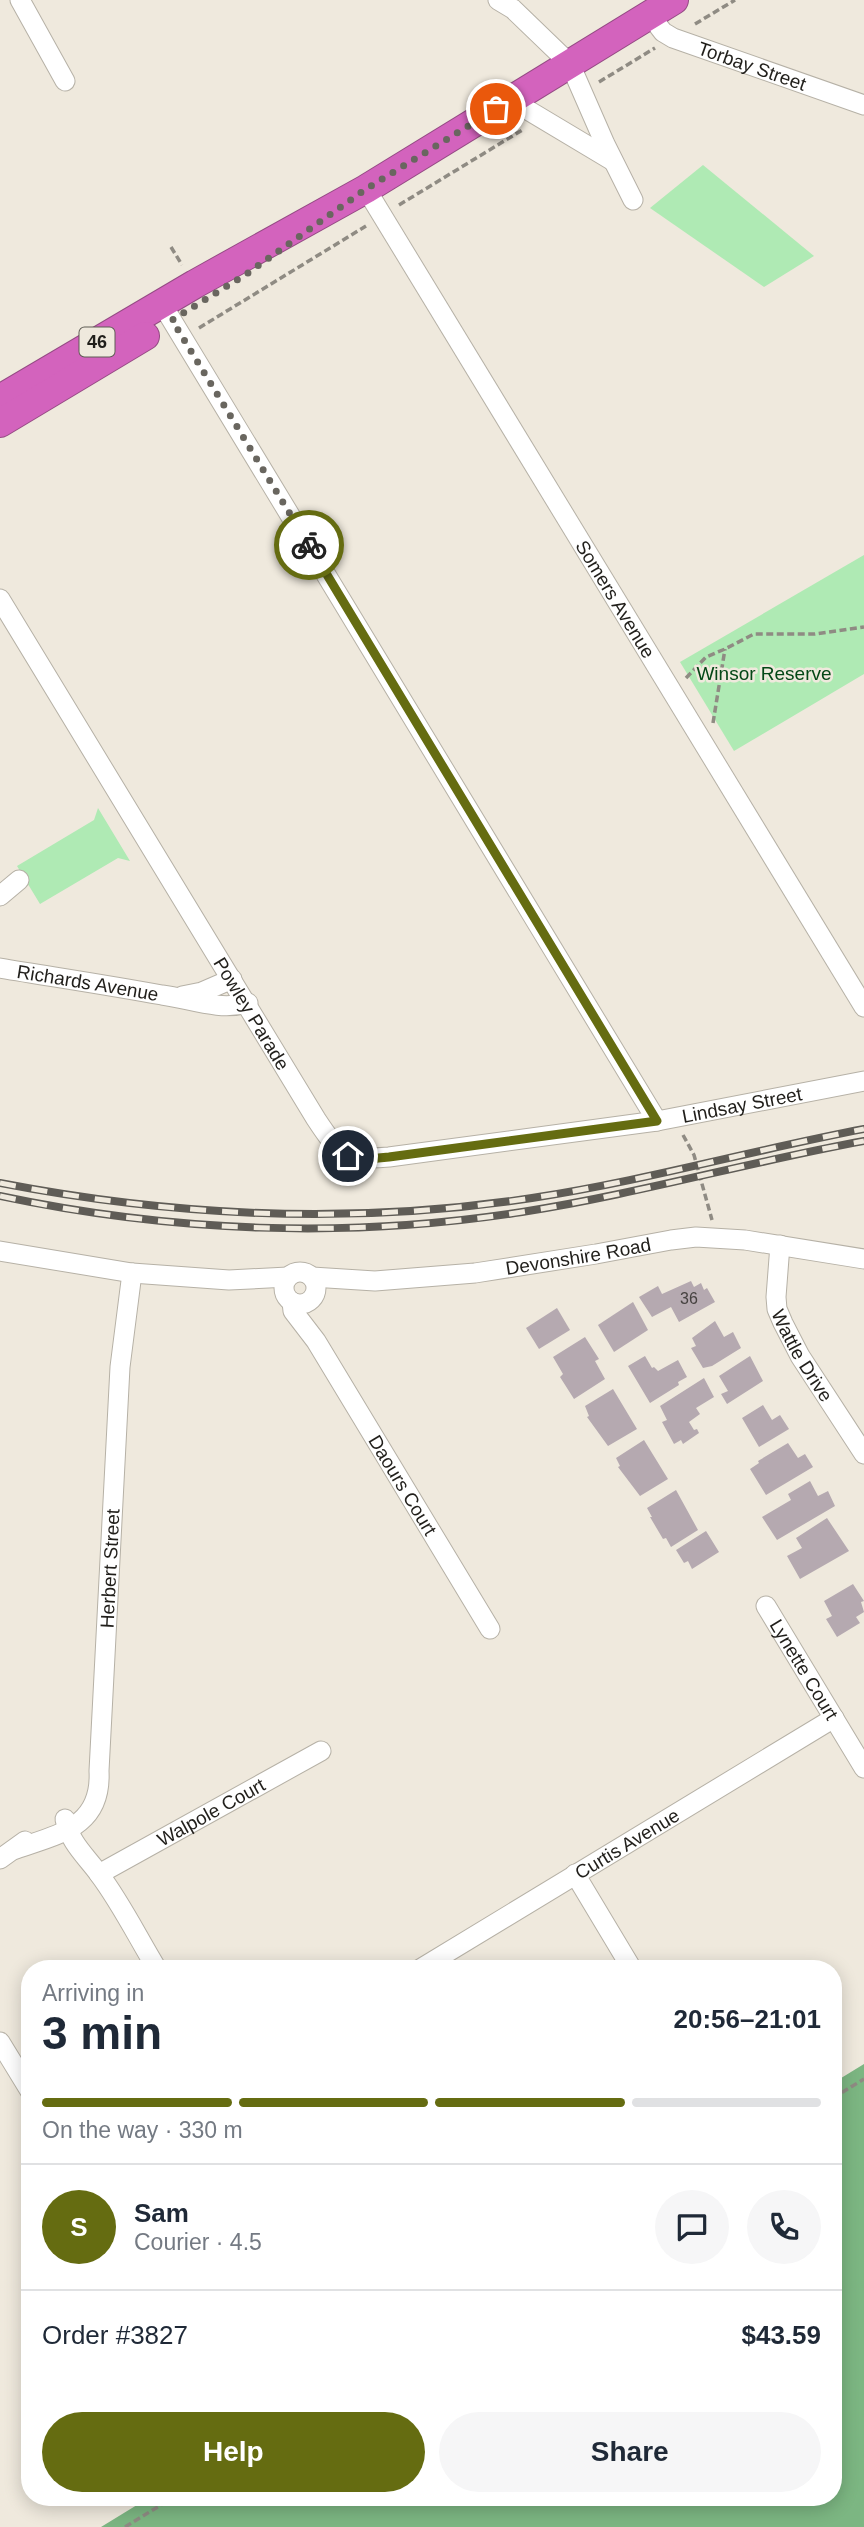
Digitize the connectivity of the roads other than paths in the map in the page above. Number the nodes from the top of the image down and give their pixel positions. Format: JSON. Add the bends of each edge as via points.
{"nodes":[{"id":1,"x":20,"y":0,"type":"edge"},
{"id":2,"x":498,"y":0,"type":"edge"},
{"id":3,"x":674,"y":0,"type":"edge"},
{"id":4,"x":650,"y":15,"type":"junction"},
{"id":5,"x":570,"y":64,"type":"junction"},
{"id":6,"x":65,"y":81,"type":"dead end"},
{"id":7,"x":511,"y":100,"type":"junction"},
{"id":8,"x":864,"y":105,"type":"edge"},
{"id":9,"x":614,"y":162,"type":"junction"},
{"id":10,"x":366,"y":189,"type":"junction"},
{"id":11,"x":633,"y":200,"type":"dead end"},
{"id":12,"x":167,"y":312,"type":"junction"},
{"id":13,"x":0,"y":399,"type":"edge"},
{"id":14,"x":0,"y":423,"type":"edge"},
{"id":15,"x":0,"y":599,"type":"edge"},
{"id":16,"x":19,"y":880,"type":"dead end"},
{"id":17,"x":0,"y":896,"type":"edge"},
{"id":18,"x":0,"y":968,"type":"edge"},
{"id":19,"x":232,"y":979,"type":"junction"},
{"id":20,"x":178,"y":997,"type":"junction"},
{"id":21,"x":248,"y":1003,"type":"junction"},
{"id":22,"x":864,"y":1007,"type":"edge"},
{"id":23,"x":864,"y":1066,"type":"edge"},
{"id":24,"x":864,"y":1081,"type":"edge"},
{"id":25,"x":827,"y":1087,"type":"junction"},
{"id":26,"x":666,"y":1119,"type":"junction"},
{"id":27,"x":780,"y":1245,"type":"junction"},
{"id":28,"x":0,"y":1251,"type":"edge"},
{"id":29,"x":864,"y":1259,"type":"edge"},
{"id":30,"x":125,"y":1272,"type":"junction"},
{"id":31,"x":288,"y":1277,"type":"junction"},
{"id":32,"x":312,"y":1278,"type":"junction"},
{"id":33,"x":229,"y":1280,"type":"junction"},
{"id":34,"x":375,"y":1280,"type":"junction"},
{"id":35,"x":300,"y":1300,"type":"junction"},
{"id":36,"x":864,"y":1454,"type":"edge"},
{"id":37,"x":766,"y":1606,"type":"dead end"},
{"id":38,"x":490,"y":1629,"type":"dead end"},
{"id":39,"x":834,"y":1718,"type":"junction"},
{"id":40,"x":321,"y":1751,"type":"dead end"},
{"id":41,"x":864,"y":1768,"type":"edge"},
{"id":42,"x":69,"y":1825,"type":"junction"},
{"id":43,"x":8,"y":1854,"type":"edge"},
{"id":44,"x":99,"y":1874,"type":"junction"},
{"id":45,"x":575,"y":1874,"type":"junction"},
{"id":46,"x":152,"y":1960,"type":"edge"},
{"id":47,"x":436,"y":1960,"type":"edge"},
{"id":48,"x":627,"y":1960,"type":"edge"},
{"id":49,"x":0,"y":2042,"type":"edge"},
{"id":50,"x":21,"y":2076,"type":"edge"}],
"edges":[{"from":1,"to":6,"type":"street"},
{"from":2,"to":5,"type":"street"},
{"from":3,"to":4,"type":"highway","number":"46"},
{"from":4,"to":5,"type":"highway","number":"46"},
{"from":4,"to":8,"type":"street","name":"Torbay Street","via":[[673,38]]},
{"from":5,"to":7,"type":"highway","number":"46"},
{"from":5,"to":9,"type":"street"},
{"from":7,"to":9,"type":"street"},
{"from":7,"to":10,"type":"highway","number":"46"},
{"from":9,"to":11,"type":"street"},
{"from":10,"to":12,"type":"highway","number":"46","via":[[245,275]]},
{"from":10,"to":22,"type":"street","name":"Somers Avenue"},
{"from":12,"to":13,"type":"highway","number":"46"},
{"from":12,"to":14,"type":"highway","number":"46"},
{"from":12,"to":26,"type":"street"},
{"from":15,"to":19,"type":"street","name":"Powley Parade"},
{"from":16,"to":17,"type":"street"},
{"from":18,"to":20,"type":"street","name":"Richards Avenue"},
{"from":19,"to":20,"type":"street","name":"Richards Avenue"},
{"from":19,"to":21,"type":"street","name":"Powley Parade"},
{"from":20,"to":21,"type":"street","name":"Richards Avenue","via":[[211,1006]]},
{"from":21,"to":26,"type":"street","name":"Powley Parade","via":[[332,1143],[348,1156],[389,1157]]},
{"from":23,"to":25,"type":"street","name":"Lindsay Street"},
{"from":24,"to":25,"type":"street","name":"Lindsay Street"},
{"from":25,"to":26,"type":"street","name":"Lindsay Street"},
{"from":27,"to":29,"type":"street","name":"Devonshire Road"},
{"from":27,"to":34,"type":"street","name":"Devonshire Road","via":[[718,1237],[671,1240],[475,1273]]},
{"from":27,"to":36,"type":"street","name":"Wattle Drive","via":[[776,1297],[780,1316]]},
{"from":28,"to":30,"type":"street"},
{"from":30,"to":33,"type":"street"},
{"from":30,"to":42,"type":"street","name":"Herbert Street","via":[[99,1771]]},
{"from":31,"to":32,"type":"street","via":[[300,1272]]},
{"from":31,"to":33,"type":"street"},
{"from":31,"to":35,"type":"street","via":[[284,1290]]},
{"from":32,"to":34,"type":"street","name":"Devonshire Road"},
{"from":32,"to":35,"type":"street","via":[[316,1287]]},
{"from":33,"to":35,"type":"street"},
{"from":34,"to":35,"type":"street","name":"Devonshire Road"},
{"from":35,"to":38,"type":"street","name":"Daours Court","via":[[316,1341]]},
{"from":37,"to":39,"type":"street","name":"Lynette Court"},
{"from":39,"to":41,"type":"street","name":"Lynette Court"},
{"from":39,"to":45,"type":"street","name":"Curtis Avenue"},
{"from":40,"to":44,"type":"street","name":"Walpole Court"},
{"from":42,"to":43,"type":"street","via":[[37,1830]]},
{"from":42,"to":44,"type":"street","via":[[81,1854]]},
{"from":44,"to":46,"type":"street"},
{"from":45,"to":47,"type":"street","name":"Curtis Avenue"},
{"from":45,"to":48,"type":"street"},
{"from":49,"to":50,"type":"street"}]}
